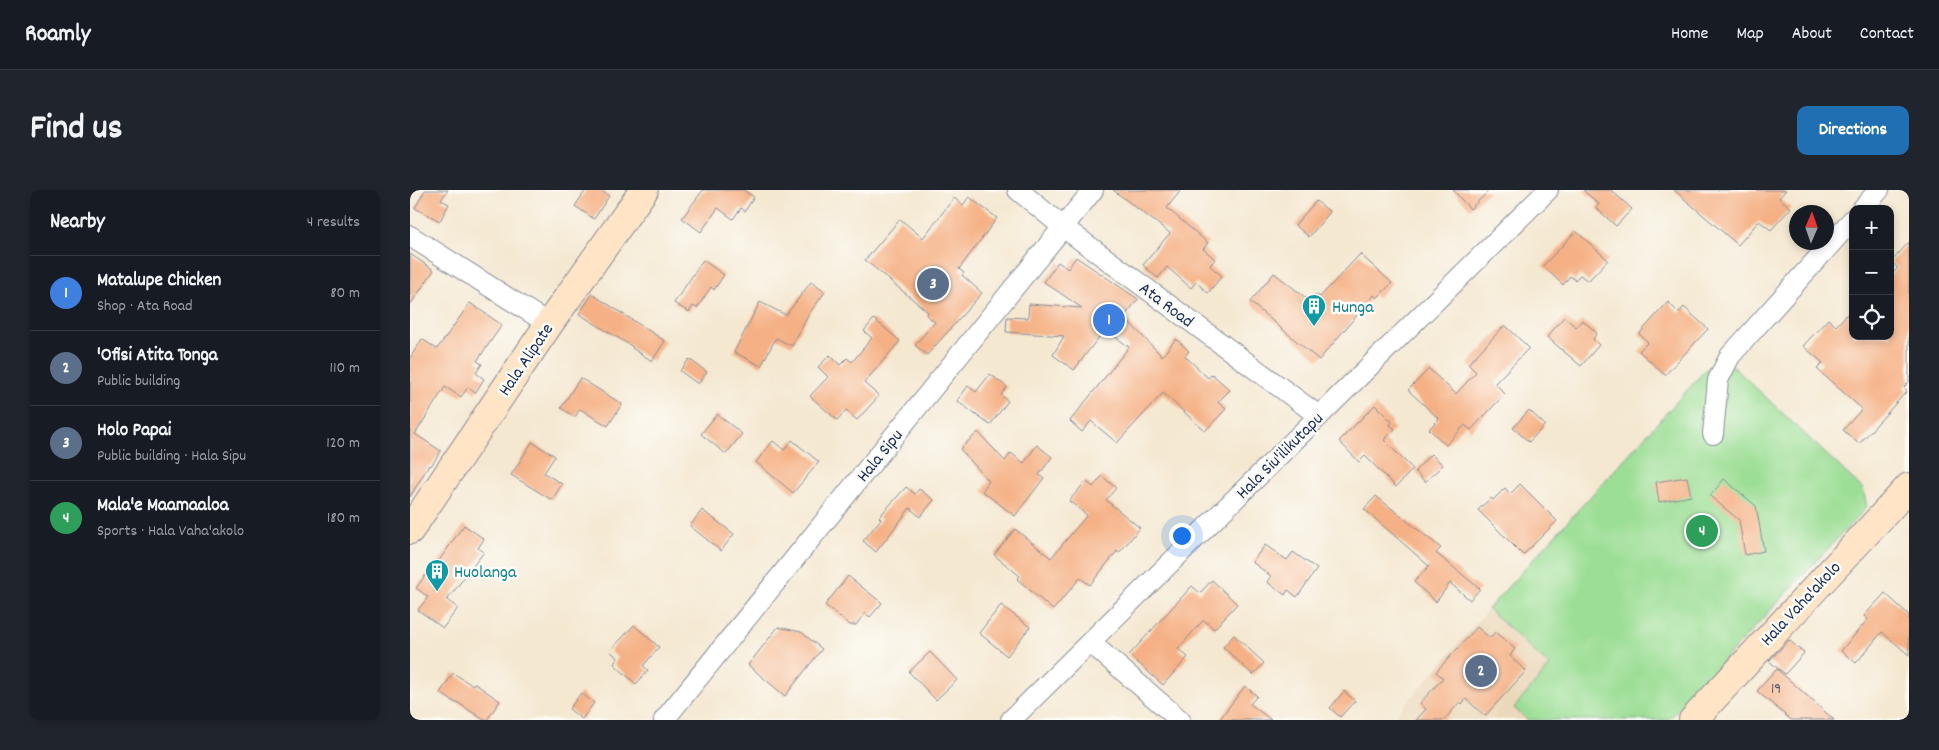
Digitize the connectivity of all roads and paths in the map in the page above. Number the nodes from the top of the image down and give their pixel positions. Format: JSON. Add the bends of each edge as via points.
{"nodes":[{"id":1,"x":644,"y":190,"type":"edge"},
{"id":2,"x":1018,"y":190,"type":"edge"},
{"id":3,"x":1093,"y":190,"type":"edge"},
{"id":4,"x":1548,"y":190,"type":"edge"},
{"id":5,"x":1879,"y":190,"type":"edge"},
{"id":6,"x":1866,"y":205,"type":"edge"},
{"id":7,"x":1849,"y":223,"type":"edge"},
{"id":8,"x":1063,"y":227,"type":"junction"},
{"id":9,"x":410,"y":236,"type":"edge"},
{"id":10,"x":549,"y":324,"type":"junction"},
{"id":11,"x":1318,"y":416,"type":"junction"},
{"id":12,"x":1713,"y":434,"type":"dead end"},
{"id":13,"x":1909,"y":487,"type":"edge"},
{"id":14,"x":410,"y":530,"type":"edge"},
{"id":15,"x":1091,"y":642,"type":"junction"},
{"id":16,"x":664,"y":720,"type":"edge"},
{"id":17,"x":1011,"y":720,"type":"edge"},
{"id":18,"x":1180,"y":720,"type":"edge"},
{"id":19,"x":1693,"y":720,"type":"edge"}],
"edges":[{"from":1,"to":10,"type":"street","name":"Hala Alipate"},
{"from":2,"to":8,"type":"street","name":"Ata Road"},
{"from":3,"to":8,"type":"street","name":"Hala Sipu"},
{"from":4,"to":11,"type":"street","name":"Hala Siu'ilikutapu"},
{"from":5,"to":6,"type":"street"},
{"from":7,"to":12,"type":"street","via":[[1730,356],[1718,380]]},
{"from":8,"to":11,"type":"street","name":"Ata Road"},
{"from":8,"to":16,"type":"street","name":"Hala Sipu"},
{"from":9,"to":10,"type":"street"},
{"from":10,"to":14,"type":"street","name":"Hala Alipate"},
{"from":11,"to":15,"type":"street","name":"Hala Siu'ilikutapu"},
{"from":13,"to":19,"type":"street","name":"Hala Vaha'akolo"},
{"from":15,"to":17,"type":"street","name":"Hala Siu'ilikutapu"},
{"from":15,"to":18,"type":"street"}]}
